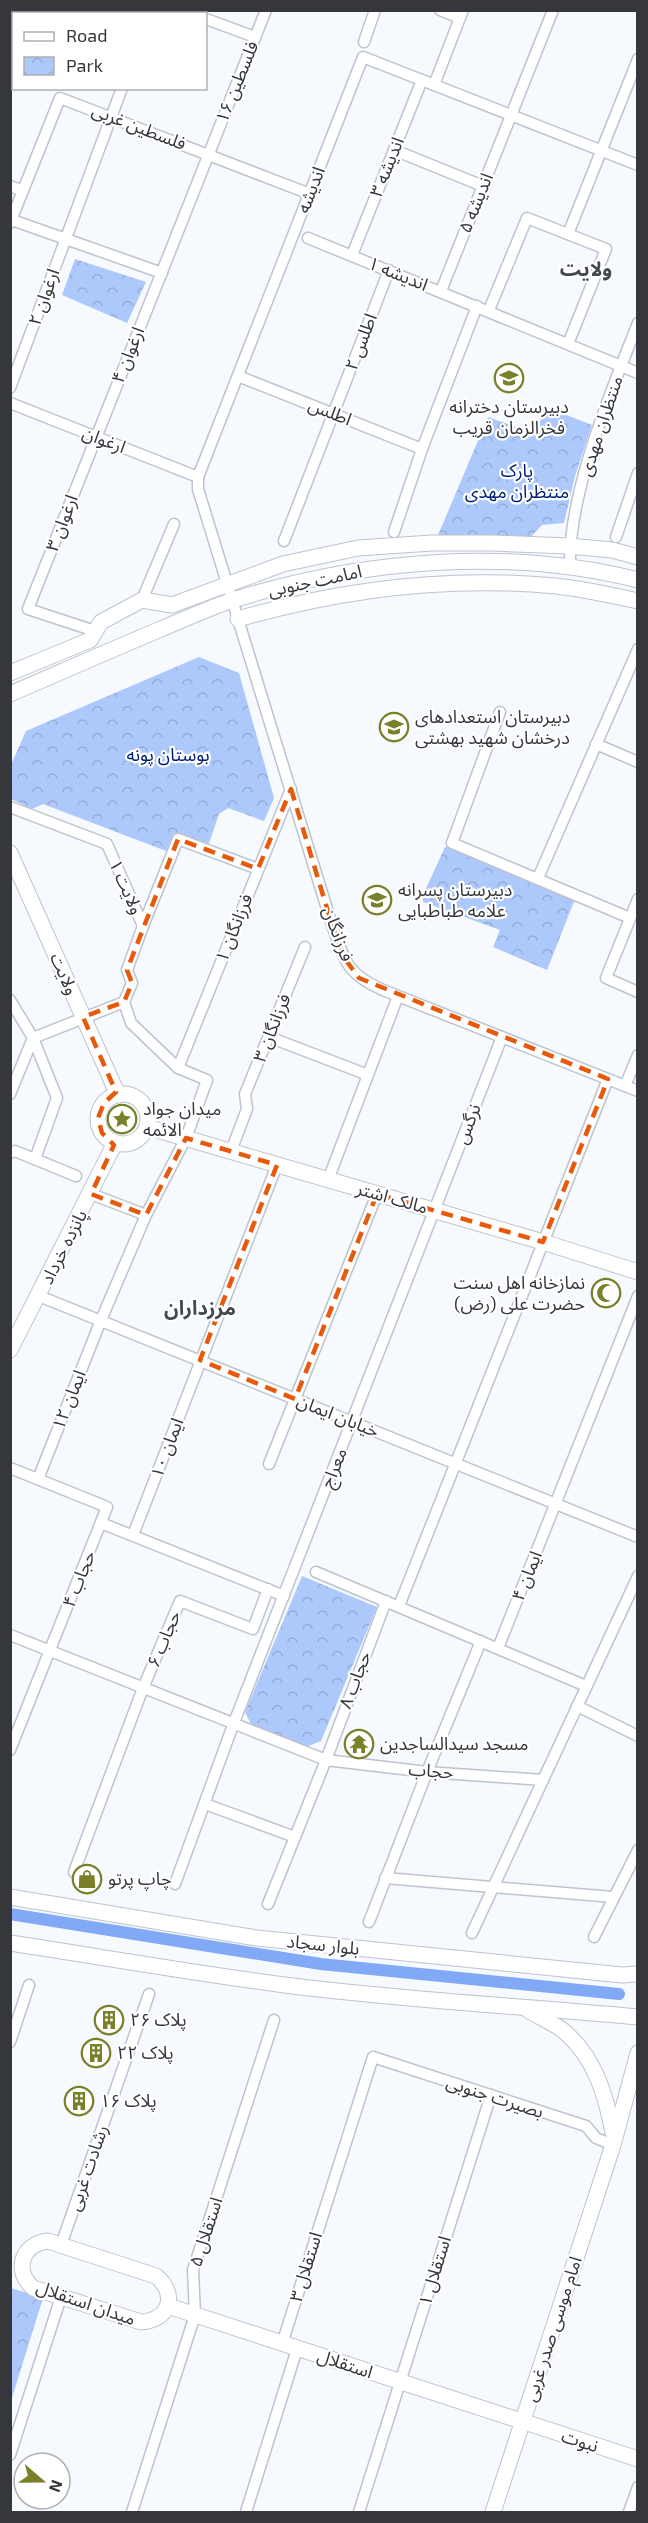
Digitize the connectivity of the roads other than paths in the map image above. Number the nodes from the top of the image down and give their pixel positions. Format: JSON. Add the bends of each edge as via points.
{"nodes":[{"id":1,"x":266,"y":10,"type":"edge"},
{"id":2,"x":440,"y":10,"type":"edge"},
{"id":3,"x":553,"y":10,"type":"edge"},
{"id":4,"x":373,"y":11,"type":"edge"},
{"id":5,"x":461,"y":14,"type":"edge"},
{"id":6,"x":207,"y":18,"type":"edge"},
{"id":7,"x":255,"y":37,"type":"junction"},
{"id":8,"x":364,"y":42,"type":"dead end"},
{"id":9,"x":638,"y":59,"type":"edge"},
{"id":10,"x":422,"y":80,"type":"junction"},
{"id":11,"x":434,"y":85,"type":"junction"},
{"id":12,"x":121,"y":90,"type":"edge"},
{"id":13,"x":111,"y":116,"type":"junction"},
{"id":14,"x":513,"y":116,"type":"junction"},
{"id":15,"x":394,"y":150,"type":"junction"},
{"id":16,"x":602,"y":151,"type":"junction"},
{"id":17,"x":208,"y":154,"type":"junction"},
{"id":18,"x":638,"y":165,"type":"edge"},
{"id":19,"x":10,"y":186,"type":"edge"},
{"id":20,"x":483,"y":186,"type":"junction"},
{"id":21,"x":23,"y":191,"type":"junction"},
{"id":22,"x":309,"y":194,"type":"junction"},
{"id":23,"x":11,"y":221,"type":"edge"},
{"id":24,"x":568,"y":234,"type":"junction"},
{"id":25,"x":308,"y":238,"type":"dead end"},
{"id":26,"x":65,"y":240,"type":"junction"},
{"id":27,"x":352,"y":255,"type":"junction"},
{"id":28,"x":389,"y":270,"type":"junction"},
{"id":29,"x":162,"y":273,"type":"junction"},
{"id":30,"x":441,"y":291,"type":"junction"},
{"id":31,"x":477,"y":306,"type":"junction"},
{"id":32,"x":489,"y":310,"type":"junction"},
{"id":33,"x":638,"y":323,"type":"edge"},
{"id":34,"x":568,"y":344,"type":"junction"},
{"id":35,"x":620,"y":366,"type":"junction"},
{"id":36,"x":638,"y":373,"type":"edge"},
{"id":37,"x":238,"y":376,"type":"junction"},
{"id":38,"x":10,"y":388,"type":"edge"},
{"id":39,"x":10,"y":404,"type":"edge"},
{"id":40,"x":333,"y":413,"type":"junction"},
{"id":41,"x":95,"y":437,"type":"junction"},
{"id":42,"x":422,"y":449,"type":"junction"},
{"id":43,"x":638,"y":473,"type":"edge"},
{"id":44,"x":198,"y":477,"type":"junction"},
{"id":45,"x":174,"y":524,"type":"dead end"},
{"id":46,"x":394,"y":532,"type":"dead end"},
{"id":47,"x":616,"y":537,"type":"dead end"},
{"id":48,"x":284,"y":541,"type":"dead end"},
{"id":49,"x":569,"y":546,"type":"junction"},
{"id":50,"x":638,"y":557,"type":"edge"},
{"id":51,"x":570,"y":567,"type":"junction"},
{"id":52,"x":589,"y":569,"type":"junction"},
{"id":53,"x":638,"y":580,"type":"edge"},
{"id":54,"x":227,"y":584,"type":"junction"},
{"id":55,"x":582,"y":590,"type":"junction"},
{"id":56,"x":142,"y":600,"type":"junction"},
{"id":57,"x":232,"y":600,"type":"junction"},
{"id":58,"x":638,"y":601,"type":"edge"},
{"id":59,"x":238,"y":619,"type":"junction"},
{"id":60,"x":96,"y":631,"type":"junction"},
{"id":61,"x":638,"y":649,"type":"edge"},
{"id":62,"x":10,"y":673,"type":"edge"},
{"id":63,"x":10,"y":694,"type":"edge"},
{"id":64,"x":500,"y":712,"type":"dead end"},
{"id":65,"x":596,"y":744,"type":"junction"},
{"id":66,"x":638,"y":762,"type":"edge"},
{"id":67,"x":291,"y":789,"type":"junction"},
{"id":68,"x":10,"y":807,"type":"edge"},
{"id":69,"x":10,"y":853,"type":"edge"},
{"id":70,"x":258,"y":869,"type":"junction"},
{"id":71,"x":538,"y":878,"type":"junction"},
{"id":72,"x":638,"y":899,"type":"edge"},
{"id":73,"x":631,"y":924,"type":"edge"},
{"id":74,"x":143,"y":926,"type":"junction"},
{"id":75,"x":305,"y":947,"type":"dead end"},
{"id":76,"x":638,"y":992,"type":"edge"},
{"id":77,"x":398,"y":996,"type":"junction"},
{"id":78,"x":10,"y":1000,"type":"edge"},
{"id":79,"x":124,"y":1002,"type":"junction"},
{"id":80,"x":83,"y":1017,"type":"junction"},
{"id":81,"x":269,"y":1036,"type":"junction"},
{"id":82,"x":502,"y":1037,"type":"junction"},
{"id":83,"x":33,"y":1038,"type":"junction"},
{"id":84,"x":638,"y":1055,"type":"edge"},
{"id":85,"x":178,"y":1068,"type":"junction"},
{"id":86,"x":14,"y":1073,"type":"edge"},
{"id":87,"x":368,"y":1075,"type":"junction"},
{"id":88,"x":608,"y":1079,"type":"junction"},
{"id":89,"x":625,"y":1086,"type":"junction"},
{"id":90,"x":638,"y":1091,"type":"edge"},
{"id":91,"x":10,"y":1094,"type":"edge"},
{"id":92,"x":118,"y":1095,"type":"junction"},
{"id":93,"x":147,"y":1127,"type":"junction"},
{"id":94,"x":186,"y":1138,"type":"junction"},
{"id":95,"x":115,"y":1143,"type":"junction"},
{"id":96,"x":231,"y":1151,"type":"junction"},
{"id":97,"x":13,"y":1152,"type":"edge"},
{"id":98,"x":35,"y":1159,"type":"junction"},
{"id":99,"x":10,"y":1163,"type":"edge"},
{"id":100,"x":278,"y":1165,"type":"junction"},
{"id":101,"x":76,"y":1176,"type":"dead end"},
{"id":102,"x":328,"y":1180,"type":"junction"},
{"id":103,"x":91,"y":1194,"type":"junction"},
{"id":104,"x":377,"y":1194,"type":"junction"},
{"id":105,"x":435,"y":1210,"type":"junction"},
{"id":106,"x":146,"y":1215,"type":"junction"},
{"id":107,"x":543,"y":1242,"type":"junction"},
{"id":108,"x":638,"y":1272,"type":"edge"},
{"id":109,"x":39,"y":1296,"type":"junction"},
{"id":110,"x":638,"y":1296,"type":"edge"},
{"id":111,"x":101,"y":1320,"type":"junction"},
{"id":112,"x":10,"y":1350,"type":"edge"},
{"id":113,"x":200,"y":1360,"type":"junction"},
{"id":114,"x":295,"y":1399,"type":"junction"},
{"id":115,"x":352,"y":1422,"type":"junction"},
{"id":116,"x":455,"y":1463,"type":"junction"},
{"id":117,"x":269,"y":1464,"type":"dead end"},
{"id":118,"x":10,"y":1468,"type":"edge"},
{"id":119,"x":38,"y":1479,"type":"junction"},
{"id":120,"x":556,"y":1504,"type":"junction"},
{"id":121,"x":101,"y":1523,"type":"junction"},
{"id":122,"x":133,"y":1535,"type":"junction"},
{"id":123,"x":638,"y":1537,"type":"edge"},
{"id":124,"x":316,"y":1572,"type":"dead end"},
{"id":125,"x":638,"y":1576,"type":"edge"},
{"id":126,"x":268,"y":1590,"type":"junction"},
{"id":127,"x":284,"y":1596,"type":"junction"},
{"id":128,"x":386,"y":1601,"type":"junction"},
{"id":129,"x":399,"y":1606,"type":"junction"},
{"id":130,"x":10,"y":1635,"type":"edge"},
{"id":131,"x":481,"y":1641,"type":"junction"},
{"id":132,"x":498,"y":1648,"type":"junction"},
{"id":133,"x":50,"y":1650,"type":"junction"},
{"id":134,"x":586,"y":1686,"type":"junction"},
{"id":135,"x":144,"y":1688,"type":"junction"},
{"id":136,"x":577,"y":1706,"type":"junction"},
{"id":137,"x":233,"y":1725,"type":"junction"},
{"id":138,"x":638,"y":1736,"type":"edge"},
{"id":139,"x":11,"y":1750,"type":"edge"},
{"id":140,"x":326,"y":1760,"type":"junction"},
{"id":141,"x":427,"y":1772,"type":"junction"},
{"id":142,"x":543,"y":1780,"type":"junction"},
{"id":143,"x":205,"y":1804,"type":"junction"},
{"id":144,"x":295,"y":1837,"type":"junction"},
{"id":145,"x":638,"y":1851,"type":"edge"},
{"id":146,"x":74,"y":1872,"type":"dead end"},
{"id":147,"x":385,"y":1878,"type":"junction"},
{"id":148,"x":175,"y":1884,"type":"dead end"},
{"id":149,"x":492,"y":1887,"type":"junction"},
{"id":150,"x":10,"y":1897,"type":"edge"},
{"id":151,"x":613,"y":1897,"type":"junction"},
{"id":152,"x":267,"y":1904,"type":"dead end"},
{"id":153,"x":369,"y":1922,"type":"dead end"},
{"id":154,"x":472,"y":1933,"type":"dead end"},
{"id":155,"x":594,"y":1937,"type":"dead end"},
{"id":156,"x":10,"y":1943,"type":"edge"},
{"id":157,"x":638,"y":1974,"type":"edge"},
{"id":158,"x":29,"y":1985,"type":"dead end"},
{"id":159,"x":149,"y":1994,"type":"dead end"},
{"id":160,"x":527,"y":2009,"type":"junction"},
{"id":161,"x":638,"y":2017,"type":"edge"},
{"id":162,"x":274,"y":2020,"type":"dead end"},
{"id":163,"x":10,"y":2042,"type":"edge"},
{"id":164,"x":638,"y":2053,"type":"edge"},
{"id":165,"x":373,"y":2057,"type":"joint"},
{"id":166,"x":490,"y":2094,"type":"junction"},
{"id":167,"x":638,"y":2095,"type":"edge"},
{"id":168,"x":613,"y":2142,"type":"junction"},
{"id":169,"x":61,"y":2245,"type":"junction"},
{"id":170,"x":16,"y":2257,"type":"edge"},
{"id":171,"x":61,"y":2297,"type":"junction"},
{"id":172,"x":168,"y":2306,"type":"junction"},
{"id":173,"x":195,"y":2315,"type":"junction"},
{"id":174,"x":289,"y":2346,"type":"junction"},
{"id":175,"x":401,"y":2383,"type":"junction"},
{"id":176,"x":522,"y":2422,"type":"junction"},
{"id":177,"x":10,"y":2456,"type":"edge"},
{"id":178,"x":638,"y":2459,"type":"edge"},
{"id":179,"x":638,"y":2487,"type":"edge"},
{"id":180,"x":132,"y":2512,"type":"edge"},
{"id":181,"x":246,"y":2512,"type":"edge"},
{"id":182,"x":359,"y":2512,"type":"edge"},
{"id":183,"x":493,"y":2512,"type":"edge"},
{"id":184,"x":629,"y":2512,"type":"edge"}],
"edges":[{"from":1,"to":7,"type":"street","name":"فلسطین ۱۶"},
{"from":2,"to":5,"type":"street"},
{"from":3,"to":14,"type":"street","name":"اندیشه ۵"},
{"from":4,"to":8,"type":"street"},
{"from":5,"to":11,"type":"street"},
{"from":6,"to":7,"type":"street"},
{"from":7,"to":17,"type":"street","name":"فلسطین ۱۶"},
{"from":9,"to":16,"type":"street"},
{"from":10,"to":11,"type":"street","name":"اندیشه"},
{"from":10,"to":15,"type":"street","name":"اندیشه ۳"},
{"from":10,"to":22,"type":"street","name":"اندیشه","via":[[363,57]]},
{"from":11,"to":14,"type":"street","name":"اندیشه"},
{"from":12,"to":13,"type":"street","name":"ارغوان ۲"},
{"from":13,"to":17,"type":"street","name":"فلسطین غربی"},
{"from":13,"to":21,"type":"street","name":"فلسطین غربی","via":[[60,98]]},
{"from":13,"to":26,"type":"street","name":"ارغوان ۲"},
{"from":14,"to":16,"type":"street","name":"اندیشه"},
{"from":14,"to":20,"type":"street","name":"اندیشه ۵"},
{"from":15,"to":20,"type":"street"},
{"from":15,"to":27,"type":"street","name":"اندیشه ۳"},
{"from":16,"to":18,"type":"street","name":"اندیشه"},
{"from":16,"to":24,"type":"street"},
{"from":17,"to":22,"type":"street","name":"فلسطین غربی"},
{"from":17,"to":29,"type":"street","name":"فلسطین ۱۶"},
{"from":19,"to":21,"type":"street"},
{"from":20,"to":30,"type":"street","name":"اندیشه ۵"},
{"from":21,"to":23,"type":"street","name":"فلسطین غربی"},
{"from":22,"to":37,"type":"street","name":"اندیشه"},
{"from":23,"to":26,"type":"street"},
{"from":24,"to":32,"type":"street","via":[[527,218]]},
{"from":24,"to":34,"type":"street","via":[[606,249]]},
{"from":25,"to":27,"type":"street","name":"اندیشه ۱"},
{"from":26,"to":29,"type":"street"},
{"from":26,"to":38,"type":"street","name":"ارغوان ۲"},
{"from":27,"to":28,"type":"street","name":"اندیشه ۱"},
{"from":28,"to":30,"type":"street","name":"اندیشه ۱"},
{"from":28,"to":40,"type":"street","name":"اطلس ۲"},
{"from":29,"to":41,"type":"street","name":"ارغوان ۴"},
{"from":30,"to":31,"type":"street","name":"اندیشه ۱"},
{"from":31,"to":32,"type":"street","name":"اندیشه ۱"},
{"from":31,"to":42,"type":"street"},
{"from":32,"to":34,"type":"street","name":"اندیشه ۱"},
{"from":33,"to":35,"type":"street","name":"منتظران مهدی"},
{"from":34,"to":35,"type":"street","name":"اندیشه ۱"},
{"from":35,"to":36,"type":"street","name":"اندیشه ۱"},
{"from":35,"to":49,"type":"street","name":"منتظران مهدی","via":[[591,453]]},
{"from":37,"to":40,"type":"street","name":"اطلس"},
{"from":37,"to":44,"type":"street","name":"اندیشه"},
{"from":39,"to":41,"type":"street","name":"ارغوان"},
{"from":40,"to":42,"type":"street","name":"اطلس"},
{"from":40,"to":48,"type":"street","name":"اطلس ۲"},
{"from":41,"to":44,"type":"street","name":"ارغوان"},
{"from":41,"to":60,"type":"street","name":"ارغوان ۳","via":[[28,609]]},
{"from":42,"to":46,"type":"street"},
{"from":43,"to":47,"type":"street"},
{"from":44,"to":54,"type":"street","via":[[198,489]]},
{"from":45,"to":56,"type":"street"},
{"from":49,"to":50,"type":"street"},
{"from":49,"to":51,"type":"street","name":"منتظران مهدی"},
{"from":49,"to":54,"type":"street","via":[[432,543],[358,548],[283,564]]},
{"from":51,"to":52,"type":"street","name":"امامت جنوبی"},
{"from":51,"to":57,"type":"street","name":"امامت جنوبی","via":[[426,563],[309,579]]},
{"from":52,"to":53,"type":"street","name":"امامت جنوبی"},
{"from":52,"to":55,"type":"street"},
{"from":54,"to":56,"type":"street","via":[[172,605]]},
{"from":54,"to":57,"type":"street"},
{"from":55,"to":58,"type":"street"},
{"from":55,"to":59,"type":"street","via":[[490,582],[415,584],[282,606]]},
{"from":56,"to":60,"type":"street","via":[[101,622]]},
{"from":57,"to":59,"type":"street","name":"فرزانگان"},
{"from":57,"to":63,"type":"street","name":"امامت جنوبی"},
{"from":59,"to":67,"type":"street","name":"فرزانگان"},
{"from":60,"to":62,"type":"street","via":[[90,640]]},
{"from":61,"to":65,"type":"street"},
{"from":64,"to":71,"type":"street","via":[[452,843]]},
{"from":65,"to":66,"type":"street"},
{"from":65,"to":71,"type":"street"},
{"from":67,"to":70,"type":"street","name":"فرزانگان ۱"},
{"from":67,"to":77,"type":"street","name":"فرزانگان","via":[[345,959],[359,978]]},
{"from":68,"to":74,"type":"street","name":"ولایت ۱","via":[[106,844]]},
{"from":69,"to":80,"type":"street","name":"ولایت"},
{"from":70,"to":74,"type":"street","name":"ولایت ۱","via":[[178,839]]},
{"from":70,"to":85,"type":"street","name":"فرزانگان ۱"},
{"from":71,"to":73,"type":"street"},
{"from":72,"to":73,"type":"street"},
{"from":73,"to":76,"type":"street","via":[[606,978]]},
{"from":74,"to":79,"type":"street","via":[[127,970],[132,983]]},
{"from":75,"to":81,"type":"street","name":"فرزانگان ۳"},
{"from":77,"to":82,"type":"street","name":"فرزانگان"},
{"from":77,"to":87,"type":"street"},
{"from":78,"to":83,"type":"street"},
{"from":79,"to":80,"type":"street"},
{"from":79,"to":85,"type":"street","via":[[131,1023]]},
{"from":80,"to":83,"type":"street"},
{"from":80,"to":92,"type":"street","name":"ولایت"},
{"from":81,"to":87,"type":"street"},
{"from":81,"to":96,"type":"street","name":"فرزانگان ۳","via":[[245,1094],[247,1109]]},
{"from":82,"to":88,"type":"street","name":"فرزانگان"},
{"from":82,"to":105,"type":"street","name":"نرگس"},
{"from":83,"to":86,"type":"street"},
{"from":83,"to":98,"type":"street","via":[[57,1098]]},
{"from":84,"to":89,"type":"street"},
{"from":85,"to":94,"type":"street","name":"ایمان ۱۲","via":[[207,1080]]},
{"from":86,"to":91,"type":"street"},
{"from":87,"to":102,"type":"street"},
{"from":88,"to":89,"type":"street","name":"فرزانگان"},
{"from":88,"to":107,"type":"street"},
{"from":89,"to":90,"type":"street","name":"فرزانگان"},
{"from":92,"to":93,"type":"street","via":[[131,1095],[143,1103]]},
{"from":92,"to":95,"type":"street","via":[[104,1103],[98,1118],[102,1133]]},
{"from":93,"to":94,"type":"street","name":"مالک اشتر"},
{"from":93,"to":95,"type":"street","via":[[132,1143]]},
{"from":94,"to":96,"type":"street","name":"مالک اشتر"},
{"from":94,"to":106,"type":"street","name":"ایمان ۱۲"},
{"from":95,"to":103,"type":"street","name":"پانزده خرداد"},
{"from":96,"to":100,"type":"street","name":"مالک اشتر"},
{"from":97,"to":98,"type":"street"},
{"from":97,"to":99,"type":"street"},
{"from":98,"to":101,"type":"street"},
{"from":100,"to":102,"type":"street","name":"مالک اشتر"},
{"from":100,"to":113,"type":"street","name":"ایمان ۱۰"},
{"from":102,"to":104,"type":"street","name":"مالک اشتر"},
{"from":103,"to":106,"type":"street"},
{"from":103,"to":109,"type":"street","name":"پانزده خرداد"},
{"from":104,"to":105,"type":"street","name":"مالک اشتر"},
{"from":104,"to":114,"type":"street"},
{"from":105,"to":107,"type":"street","name":"مالک اشتر"},
{"from":105,"to":115,"type":"street","name":"معراج"},
{"from":106,"to":111,"type":"street","name":"ایمان ۱۲"},
{"from":107,"to":108,"type":"street","name":"مالک اشتر"},
{"from":107,"to":116,"type":"street"},
{"from":109,"to":111,"type":"street","name":"خیابان ایمان"},
{"from":109,"to":112,"type":"street","name":"پانزده خرداد"},
{"from":110,"to":120,"type":"street","name":"ایمان ۴"},
{"from":111,"to":113,"type":"street","name":"خیابان ایمان"},
{"from":111,"to":119,"type":"street","name":"ایمان ۱۲"},
{"from":113,"to":114,"type":"street","name":"خیابان ایمان"},
{"from":113,"to":122,"type":"street","name":"ایمان ۱۰"},
{"from":114,"to":115,"type":"street","name":"خیابان ایمان"},
{"from":114,"to":117,"type":"street"},
{"from":115,"to":116,"type":"street","name":"خیابان ایمان"},
{"from":115,"to":127,"type":"street","name":"معراج"},
{"from":116,"to":120,"type":"street","name":"خیابان ایمان"},
{"from":116,"to":129,"type":"street"},
{"from":118,"to":119,"type":"street"},
{"from":119,"to":121,"type":"street","name":"حجاب ۴","via":[[107,1508]]},
{"from":120,"to":123,"type":"street","name":"خیابان ایمان"},
{"from":120,"to":132,"type":"street","name":"ایمان ۴"},
{"from":121,"to":122,"type":"street"},
{"from":121,"to":133,"type":"street","name":"حجاب ۴"},
{"from":122,"to":126,"type":"street"},
{"from":124,"to":128,"type":"street"},
{"from":125,"to":134,"type":"street"},
{"from":126,"to":127,"type":"street"},
{"from":126,"to":135,"type":"street","name":"حجاب ۶","via":[[253,1629],[180,1601]]},
{"from":127,"to":137,"type":"street","name":"معراج"},
{"from":128,"to":129,"type":"street"},
{"from":128,"to":140,"type":"street","name":"حجاب ۸"},
{"from":129,"to":131,"type":"street"},
{"from":130,"to":133,"type":"street","name":"حجاب"},
{"from":131,"to":132,"type":"street"},
{"from":131,"to":141,"type":"street"},
{"from":132,"to":134,"type":"street"},
{"from":133,"to":135,"type":"street","name":"حجاب"},
{"from":133,"to":139,"type":"street","name":"حجاب ۴"},
{"from":134,"to":136,"type":"street"},
{"from":135,"to":137,"type":"street","name":"حجاب"},
{"from":135,"to":146,"type":"street"},
{"from":136,"to":138,"type":"street"},
{"from":136,"to":142,"type":"street"},
{"from":137,"to":140,"type":"street","name":"حجاب"},
{"from":137,"to":143,"type":"street","name":"معراج"},
{"from":140,"to":141,"type":"street","name":"حجاب"},
{"from":140,"to":144,"type":"street","name":"حجاب ۸"},
{"from":141,"to":142,"type":"street","name":"حجاب"},
{"from":141,"to":147,"type":"street"},
{"from":142,"to":149,"type":"street"},
{"from":143,"to":144,"type":"street"},
{"from":143,"to":148,"type":"street","name":"معراج"},
{"from":144,"to":152,"type":"street","name":"حجاب ۸"},
{"from":145,"to":151,"type":"street"},
{"from":147,"to":149,"type":"street"},
{"from":147,"to":153,"type":"street"},
{"from":149,"to":151,"type":"street"},
{"from":149,"to":154,"type":"street"},
{"from":150,"to":157,"type":"street","name":"بلوار سجاد","via":[[257,1938]]},
{"from":151,"to":155,"type":"street"},
{"from":156,"to":160,"type":"street","via":[[285,1985]]},
{"from":158,"to":163,"type":"street"},
{"from":159,"to":169,"type":"street","name":"رشادت غربی"},
{"from":160,"to":161,"type":"street"},
{"from":160,"to":168,"type":"street","via":[[565,2032],[587,2058],[608,2106]]},
{"from":162,"to":173,"type":"street","name":"استقلال ۵","via":[[193,2270]]},
{"from":164,"to":168,"type":"street"},
{"from":165,"to":166,"type":"street","name":"بصیرت جنوبی"},
{"from":165,"to":174,"type":"street","name":"استقلال ۳","via":[[330,2190]]},
{"from":166,"to":168,"type":"street","name":"بصیرت جنوبی","via":[[586,2126],[596,2138]]},
{"from":166,"to":175,"type":"street","name":"استقلال ۱"},
{"from":167,"to":168,"type":"street"},
{"from":168,"to":176,"type":"street","name":"امام موسی صدر غربی"},
{"from":169,"to":170,"type":"street","name":"میدان استقلال","via":[[38,2242]]},
{"from":169,"to":172,"type":"street","name":"میدان استقلال","via":[[156,2276],[168,2291]]},
{"from":170,"to":171,"type":"street","name":"میدان استقلال","via":[[26,2282]]},
{"from":171,"to":172,"type":"street","name":"میدان استقلال","via":[[141,2322],[160,2317]]},
{"from":171,"to":177,"type":"street"},
{"from":172,"to":173,"type":"street","name":"استقلال"},
{"from":173,"to":174,"type":"street","name":"استقلال"},
{"from":173,"to":180,"type":"street"},
{"from":174,"to":175,"type":"street","name":"استقلال"},
{"from":174,"to":181,"type":"street","name":"استقلال ۳","via":[[263,2462]]},
{"from":175,"to":176,"type":"street","name":"استقلال"},
{"from":175,"to":182,"type":"street","name":"استقلال ۱"},
{"from":176,"to":178,"type":"street","name":"نبوت"},
{"from":176,"to":183,"type":"street","name":"امام موسی صدر غربی"},
{"from":179,"to":184,"type":"street"}]}
